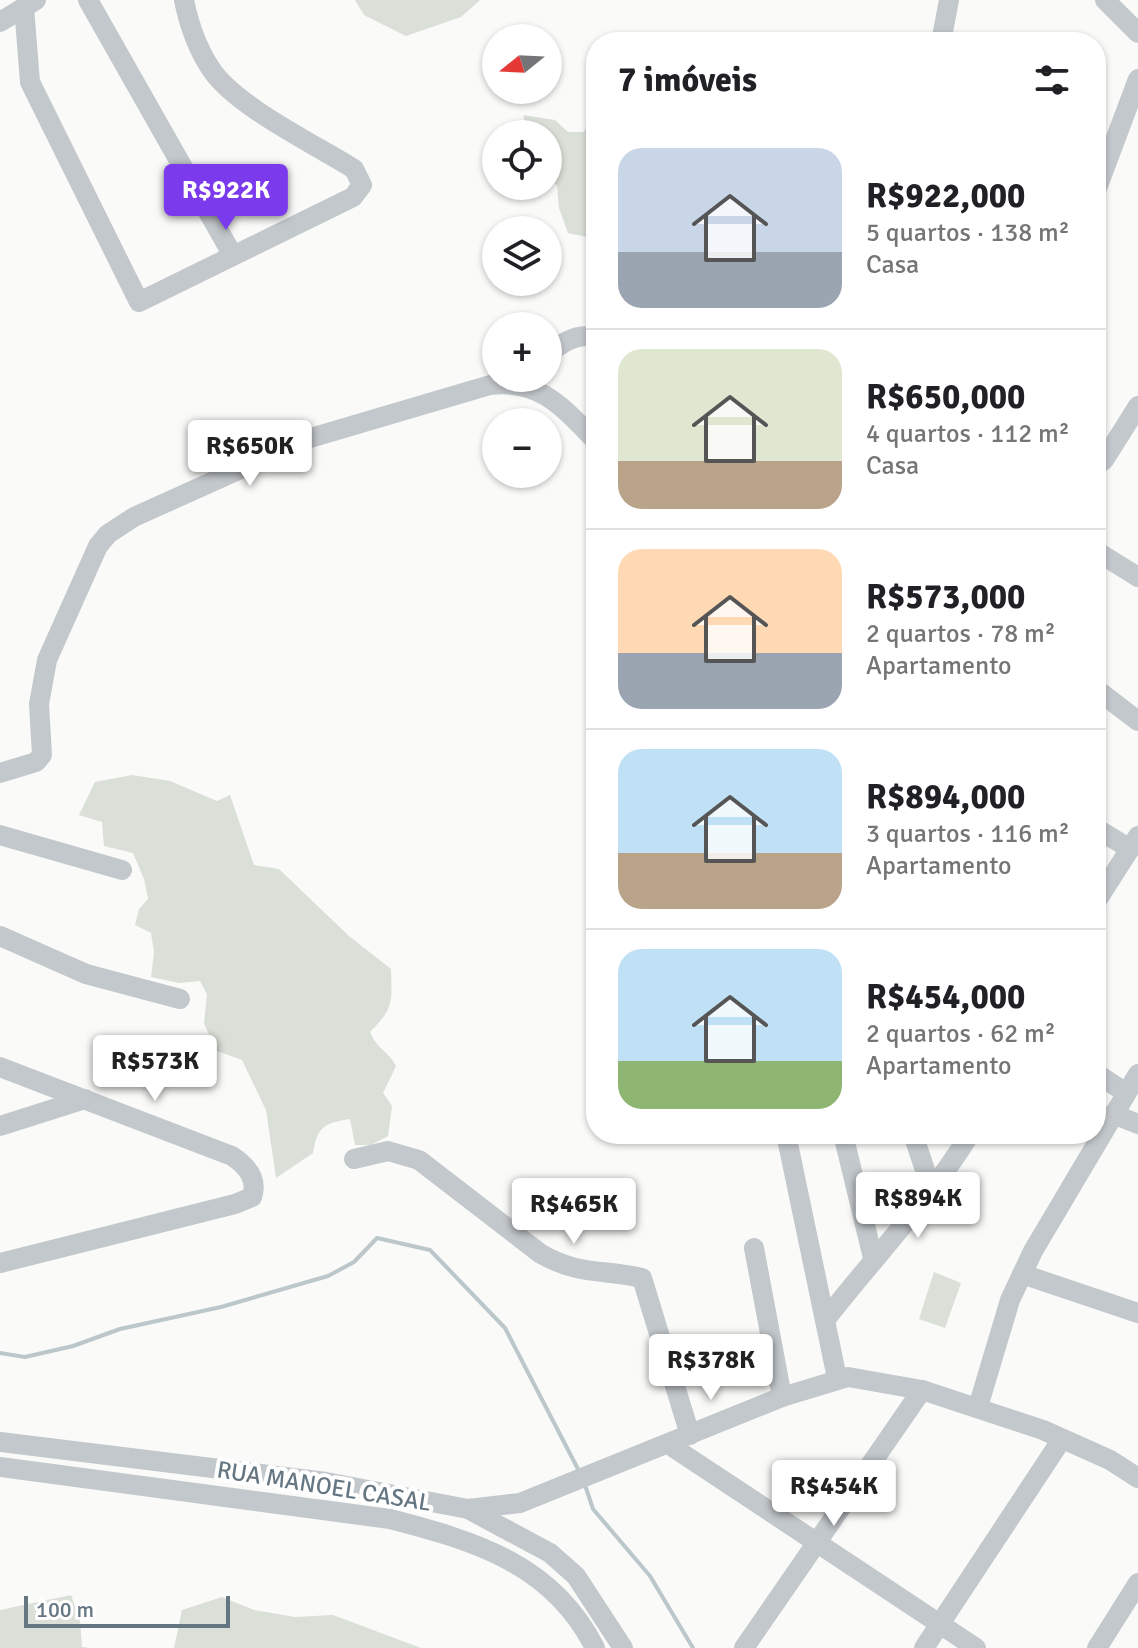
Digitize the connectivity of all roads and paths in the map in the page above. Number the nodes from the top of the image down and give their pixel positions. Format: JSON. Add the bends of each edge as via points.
{"nodes":[{"id":1,"x":88,"y":0,"type":"edge"},
{"id":2,"x":184,"y":0,"type":"edge"},
{"id":3,"x":949,"y":0,"type":"edge"},
{"id":4,"x":1105,"y":0,"type":"edge"},
{"id":5,"x":30,"y":4,"type":"edge"},
{"id":6,"x":0,"y":22,"type":"edge"},
{"id":7,"x":943,"y":32,"type":"edge"},
{"id":8,"x":1138,"y":33,"type":"edge"},
{"id":9,"x":1138,"y":79,"type":"edge"},
{"id":10,"x":1106,"y":164,"type":"edge"},
{"id":11,"x":232,"y":254,"type":"junction"},
{"id":12,"x":586,"y":335,"type":"edge"},
{"id":13,"x":562,"y":346,"type":"edge"},
{"id":14,"x":482,"y":388,"type":"edge"},
{"id":15,"x":540,"y":392,"type":"edge"},
{"id":16,"x":1138,"y":406,"type":"edge"},
{"id":17,"x":586,"y":431,"type":"edge"},
{"id":18,"x":1106,"y":452,"type":"edge"},
{"id":19,"x":1106,"y":565,"type":"edge"},
{"id":20,"x":1138,"y":577,"type":"edge"},
{"id":21,"x":1106,"y":697,"type":"edge"},
{"id":22,"x":1138,"y":721,"type":"edge"},
{"id":23,"x":0,"y":773,"type":"edge"},
{"id":24,"x":1106,"y":832,"type":"edge"},
{"id":25,"x":0,"y":835,"type":"edge"},
{"id":26,"x":1134,"y":843,"type":"edge"},
{"id":27,"x":122,"y":870,"type":"dead end"},
{"id":28,"x":1106,"y":886,"type":"edge"},
{"id":29,"x":0,"y":936,"type":"edge"},
{"id":30,"x":180,"y":999,"type":"dead end"},
{"id":31,"x":0,"y":1067,"type":"edge"},
{"id":32,"x":1138,"y":1074,"type":"edge"},
{"id":33,"x":1106,"y":1080,"type":"edge"},
{"id":34,"x":1126,"y":1093,"type":"junction"},
{"id":35,"x":85,"y":1099,"type":"junction"},
{"id":36,"x":1113,"y":1114,"type":"junction"},
{"id":37,"x":1138,"y":1124,"type":"edge"},
{"id":38,"x":0,"y":1126,"type":"edge"},
{"id":39,"x":1106,"y":1126,"type":"edge"},
{"id":40,"x":788,"y":1144,"type":"edge"},
{"id":41,"x":845,"y":1144,"type":"edge"},
{"id":42,"x":916,"y":1144,"type":"edge"},
{"id":43,"x":963,"y":1144,"type":"edge"},
{"id":44,"x":1096,"y":1144,"type":"edge"},
{"id":45,"x":354,"y":1159,"type":"dead end"},
{"id":46,"x":932,"y":1191,"type":"junction"},
{"id":47,"x":754,"y":1248,"type":"dead end"},
{"id":48,"x":873,"y":1258,"type":"junction"},
{"id":49,"x":0,"y":1263,"type":"edge"},
{"id":50,"x":1022,"y":1274,"type":"junction"},
{"id":51,"x":1138,"y":1313,"type":"edge"},
{"id":52,"x":826,"y":1319,"type":"junction"},
{"id":53,"x":837,"y":1378,"type":"junction"},
{"id":54,"x":922,"y":1390,"type":"junction"},
{"id":55,"x":782,"y":1397,"type":"junction"},
{"id":56,"x":978,"y":1407,"type":"junction"},
{"id":57,"x":690,"y":1435,"type":"junction"},
{"id":58,"x":1062,"y":1439,"type":"junction"},
{"id":59,"x":0,"y":1442,"type":"edge"},
{"id":60,"x":668,"y":1444,"type":"junction"},
{"id":61,"x":0,"y":1467,"type":"edge"},
{"id":62,"x":1138,"y":1478,"type":"edge"},
{"id":63,"x":468,"y":1509,"type":"junction"},
{"id":64,"x":453,"y":1535,"type":"junction"},
{"id":65,"x":816,"y":1542,"type":"junction"},
{"id":66,"x":1138,"y":1583,"type":"edge"},
{"id":67,"x":941,"y":1625,"type":"junction"},
{"id":68,"x":595,"y":1648,"type":"edge"},
{"id":69,"x":612,"y":1648,"type":"edge"},
{"id":70,"x":623,"y":1648,"type":"edge"},
{"id":71,"x":744,"y":1648,"type":"edge"},
{"id":72,"x":924,"y":1648,"type":"edge"},
{"id":73,"x":976,"y":1648,"type":"edge"},
{"id":74,"x":1097,"y":1648,"type":"edge"}],
"edges":[{"from":1,"to":11,"type":"street"},
{"from":2,"to":11,"type":"street","via":[[191,31],[212,72],[248,104],[354,169],[362,185],[353,197]]},
{"from":3,"to":7,"type":"street"},
{"from":4,"to":8,"type":"street"},
{"from":5,"to":6,"type":"street"},
{"from":5,"to":11,"type":"street","via":[[30,82],[139,302]]},
{"from":9,"to":10,"type":"street"},
{"from":12,"to":13,"type":"street"},
{"from":14,"to":23,"type":"street","via":[[307,439],[134,517],[108,534],[47,660],[39,704],[42,755],[36,762]]},
{"from":15,"to":17,"type":"street"},
{"from":16,"to":18,"type":"street"},
{"from":19,"to":20,"type":"street"},
{"from":21,"to":22,"type":"street"},
{"from":24,"to":26,"type":"street"},
{"from":25,"to":27,"type":"street"},
{"from":26,"to":28,"type":"street"},
{"from":29,"to":30,"type":"street","via":[[86,974]]},
{"from":31,"to":35,"type":"street"},
{"from":32,"to":34,"type":"street"},
{"from":33,"to":34,"type":"street"},
{"from":34,"to":36,"type":"street"},
{"from":35,"to":38,"type":"street"},
{"from":35,"to":49,"type":"street","via":[[232,1156],[246,1166],[252,1197]]},
{"from":36,"to":37,"type":"street"},
{"from":36,"to":39,"type":"street"},
{"from":40,"to":52,"type":"street"},
{"from":41,"to":48,"type":"street"},
{"from":42,"to":46,"type":"street"},
{"from":43,"to":46,"type":"street"},
{"from":44,"to":50,"type":"street"},
{"from":45,"to":57,"type":"street","via":[[388,1151],[419,1160],[562,1266],[642,1278]]},
{"from":46,"to":48,"type":"street"},
{"from":47,"to":55,"type":"street"},
{"from":48,"to":52,"type":"street"},
{"from":50,"to":51,"type":"street"},
{"from":50,"to":56,"type":"street"},
{"from":52,"to":53,"type":"street"},
{"from":53,"to":54,"type":"street"},
{"from":53,"to":55,"type":"street"},
{"from":54,"to":56,"type":"street"},
{"from":54,"to":65,"type":"street"},
{"from":55,"to":57,"type":"street"},
{"from":56,"to":58,"type":"street"},
{"from":57,"to":60,"type":"street"},
{"from":58,"to":62,"type":"street"},
{"from":58,"to":67,"type":"street"},
{"from":59,"to":63,"type":"street","via":[[326,1482]]},
{"from":60,"to":63,"type":"street","via":[[520,1503]]},
{"from":60,"to":65,"type":"street"},
{"from":61,"to":64,"type":"street","name":"RUA MANOEL CASAL","via":[[362,1514]]},
{"from":63,"to":70,"type":"street","via":[[559,1560],[576,1576]]},
{"from":64,"to":68,"type":"street","name":"RUA MANOEL CASAL","via":[[550,1585]]},
{"from":64,"to":69,"type":"street","via":[[497,1543],[550,1572]]},
{"from":65,"to":67,"type":"street"},
{"from":65,"to":71,"type":"street"},
{"from":66,"to":74,"type":"street"},
{"from":67,"to":72,"type":"street"},
{"from":67,"to":73,"type":"street"}]}
